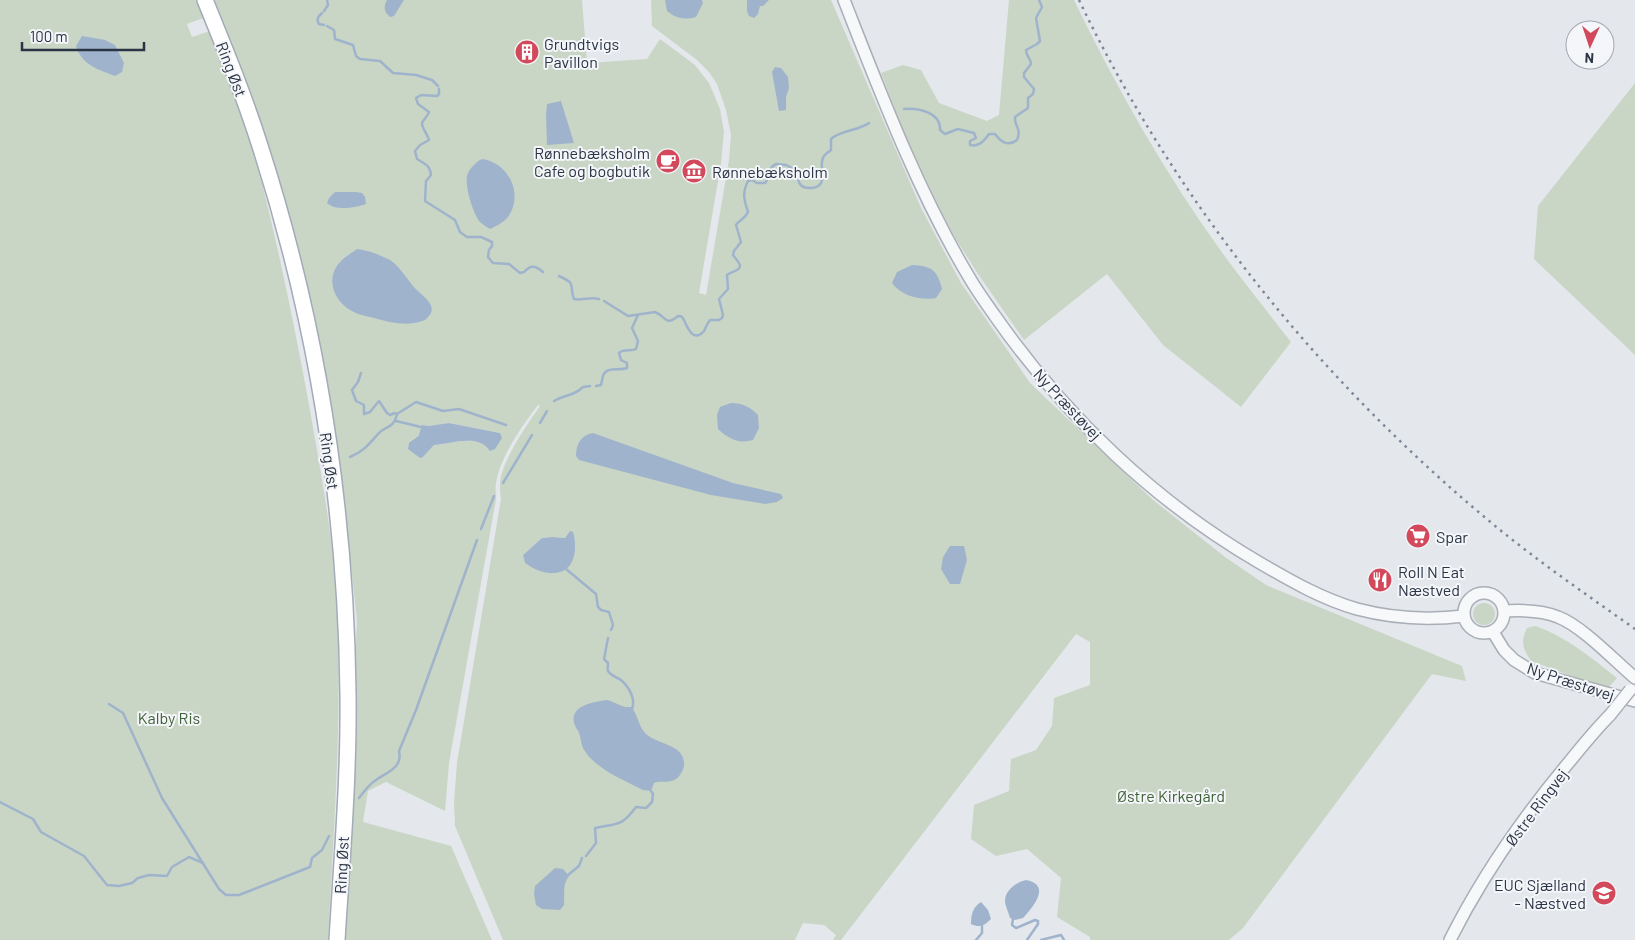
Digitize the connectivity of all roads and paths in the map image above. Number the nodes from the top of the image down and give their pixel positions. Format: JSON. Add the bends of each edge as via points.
{"nodes":[{"id":1,"x":205,"y":0,"type":"edge"},
{"id":2,"x":844,"y":0,"type":"edge"},
{"id":3,"x":1504,"y":611,"type":"junction"},
{"id":4,"x":1464,"y":616,"type":"junction"},
{"id":5,"x":1492,"y":632,"type":"junction"},
{"id":6,"x":1635,"y":678,"type":"edge"},
{"id":7,"x":1632,"y":687,"type":"edge"},
{"id":8,"x":1635,"y":702,"type":"edge"},
{"id":9,"x":337,"y":940,"type":"edge"},
{"id":10,"x":1450,"y":940,"type":"edge"}],
"edges":[{"from":1,"to":9,"type":"main road","name":"Ring Øst","via":[[261,147],[286,233],[303,302],[334,486],[348,695]]},
{"from":2,"to":4,"type":"street","name":"Ny Præstøvej","via":[[929,205],[970,279],[1040,377],[1088,428],[1133,472],[1218,538],[1319,596],[1389,615]]},
{"from":3,"to":4,"type":"street","via":[[1494,596],[1481,594],[1466,604]]},
{"from":3,"to":5,"type":"street","via":[[1502,623]]},
{"from":3,"to":6,"type":"street","name":"Ny Præstøvej","via":[[1533,611],[1559,617]]},
{"from":4,"to":5,"type":"street","via":[[1474,631]]},
{"from":5,"to":8,"type":"street","name":"Ny Præstøvej","via":[[1514,660],[1535,673]]},
{"from":7,"to":10,"type":"street","name":"Østre Ringvej","bridge":true,"via":[[1548,787],[1489,872]]}]}
